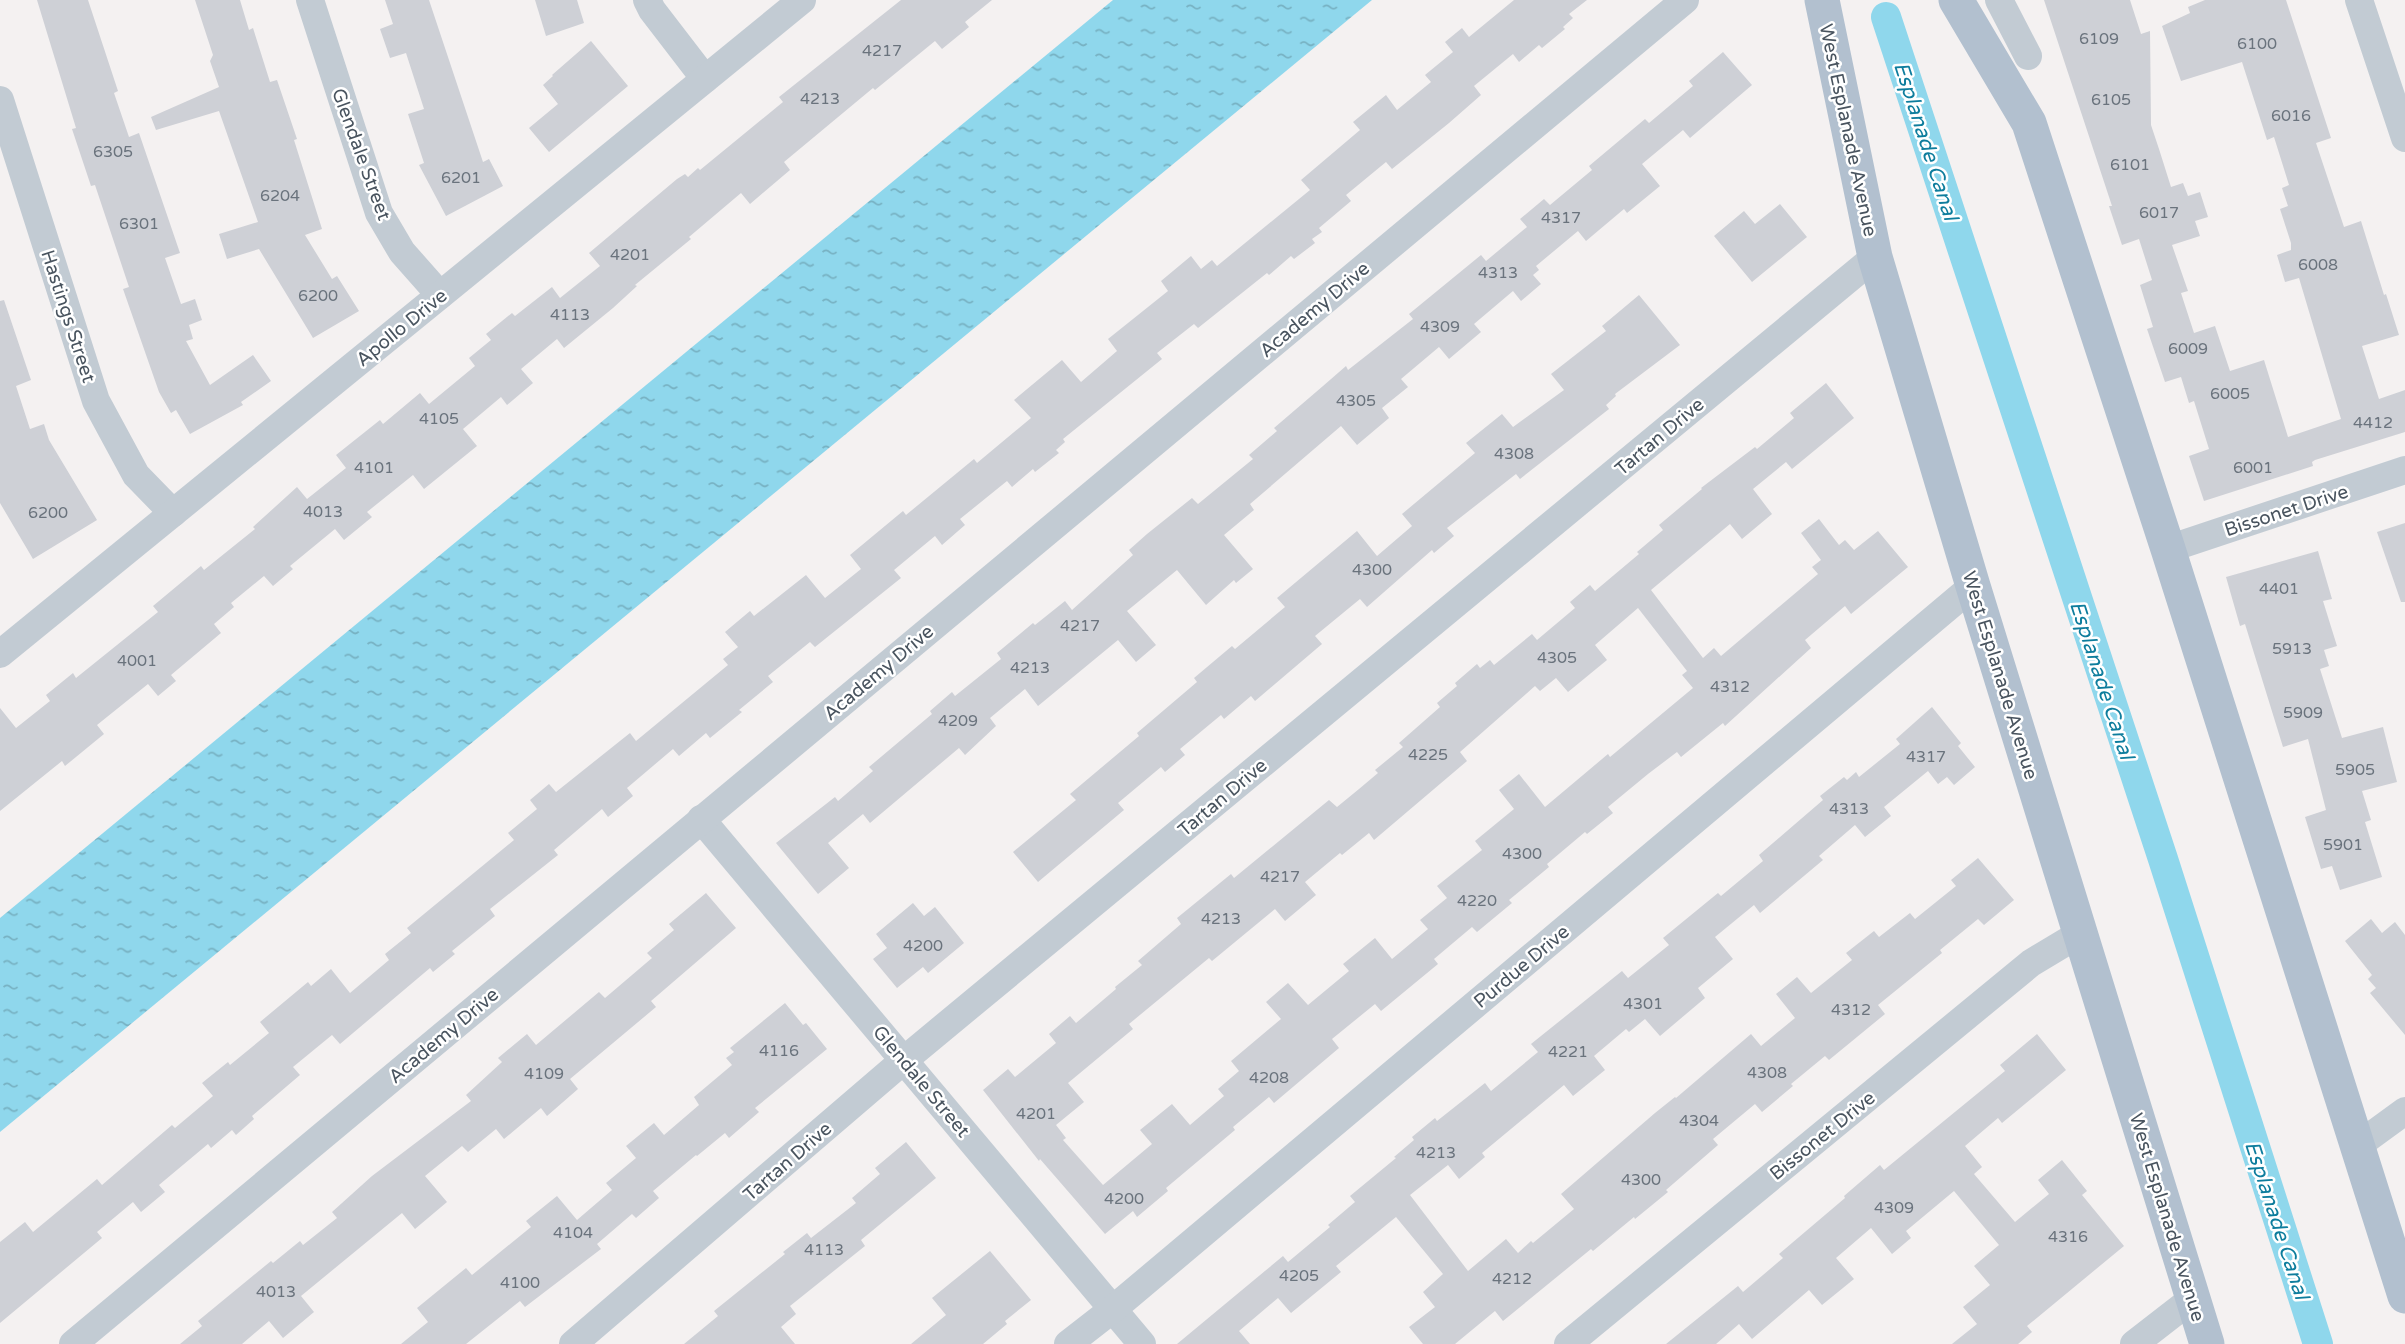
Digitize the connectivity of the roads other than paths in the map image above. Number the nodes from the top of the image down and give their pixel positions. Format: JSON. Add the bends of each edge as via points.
{"nodes":[{"id":1,"x":310,"y":0,"type":"edge"},
{"id":2,"x":647,"y":0,"type":"edge"},
{"id":3,"x":802,"y":0,"type":"edge"},
{"id":4,"x":1685,"y":0,"type":"edge"},
{"id":5,"x":1944,"y":0,"type":"edge"},
{"id":6,"x":1999,"y":0,"type":"edge"},
{"id":7,"x":2359,"y":0,"type":"edge"},
{"id":8,"x":1823,"y":2,"type":"edge"},
{"id":9,"x":1963,"y":12,"type":"edge"},
{"id":10,"x":2028,"y":56,"type":"dead end"},
{"id":11,"x":705,"y":79,"type":"junction"},
{"id":12,"x":0,"y":100,"type":"edge"},
{"id":13,"x":2405,"y":138,"type":"edge"},
{"id":14,"x":1875,"y":257,"type":"junction"},
{"id":15,"x":440,"y":295,"type":"junction"},
{"id":16,"x":2405,"y":470,"type":"edge"},
{"id":17,"x":173,"y":513,"type":"junction"},
{"id":18,"x":2168,"y":550,"type":"junction"},
{"id":19,"x":1973,"y":586,"type":"junction"},
{"id":20,"x":0,"y":654,"type":"edge"},
{"id":21,"x":701,"y":819,"type":"junction"},
{"id":22,"x":2081,"y":933,"type":"junction"},
{"id":23,"x":904,"y":1060,"type":"junction"},
{"id":24,"x":2405,"y":1111,"type":"edge"},
{"id":25,"x":2357,"y":1146,"type":"junction"},
{"id":26,"x":2405,"y":1296,"type":"edge"},
{"id":27,"x":2192,"y":1299,"type":"junction"},
{"id":28,"x":1113,"y":1308,"type":"junction"},
{"id":29,"x":73,"y":1344,"type":"edge"},
{"id":30,"x":573,"y":1344,"type":"edge"},
{"id":31,"x":1068,"y":1344,"type":"edge"},
{"id":32,"x":1142,"y":1344,"type":"edge"},
{"id":33,"x":1568,"y":1344,"type":"edge"},
{"id":34,"x":2134,"y":1344,"type":"edge"},
{"id":35,"x":2207,"y":1344,"type":"edge"}],
"edges":[{"from":1,"to":15,"type":"street","name":"Glendale Street","via":[[379,214],[402,252]]},
{"from":2,"to":11,"type":"street"},
{"from":3,"to":11,"type":"street","name":"Apollo Drive"},
{"from":4,"to":21,"type":"street","name":"Academy Drive"},
{"from":5,"to":9,"type":"main road"},
{"from":6,"to":10,"type":"street"},
{"from":7,"to":13,"type":"street"},
{"from":8,"to":14,"type":"main road","name":"West Esplanade Avenue"},
{"from":9,"to":18,"type":"main road","via":[[2029,123]]},
{"from":11,"to":15,"type":"street","name":"Apollo Drive"},
{"from":12,"to":17,"type":"street","name":"Hastings Street","via":[[96,401],[136,475]]},
{"from":14,"to":19,"type":"main road","name":"West Esplanade Avenue"},
{"from":14,"to":23,"type":"street","name":"Tartan Drive"},
{"from":15,"to":17,"type":"street","name":"Apollo Drive"},
{"from":16,"to":18,"type":"street","name":"Bissonet Drive"},
{"from":17,"to":20,"type":"street","name":"Apollo Drive"},
{"from":18,"to":25,"type":"main road"},
{"from":19,"to":22,"type":"main road","name":"West Esplanade Avenue"},
{"from":19,"to":28,"type":"street","name":"Purdue Drive"},
{"from":21,"to":23,"type":"street","name":"Glendale Street"},
{"from":21,"to":29,"type":"street","name":"Academy Drive"},
{"from":22,"to":27,"type":"main road","name":"West Esplanade Avenue"},
{"from":22,"to":33,"type":"street","name":"Bissonet Drive","via":[[2031,963]]},
{"from":23,"to":28,"type":"street","name":"Glendale Street"},
{"from":23,"to":30,"type":"street","name":"Tartan Drive"},
{"from":24,"to":25,"type":"street"},
{"from":25,"to":26,"type":"main road"},
{"from":27,"to":34,"type":"street"},
{"from":27,"to":35,"type":"main road","name":"West Esplanade Avenue"},
{"from":28,"to":31,"type":"street","name":"Purdue Drive"},
{"from":28,"to":32,"type":"street","name":"Glendale Street"}]}
